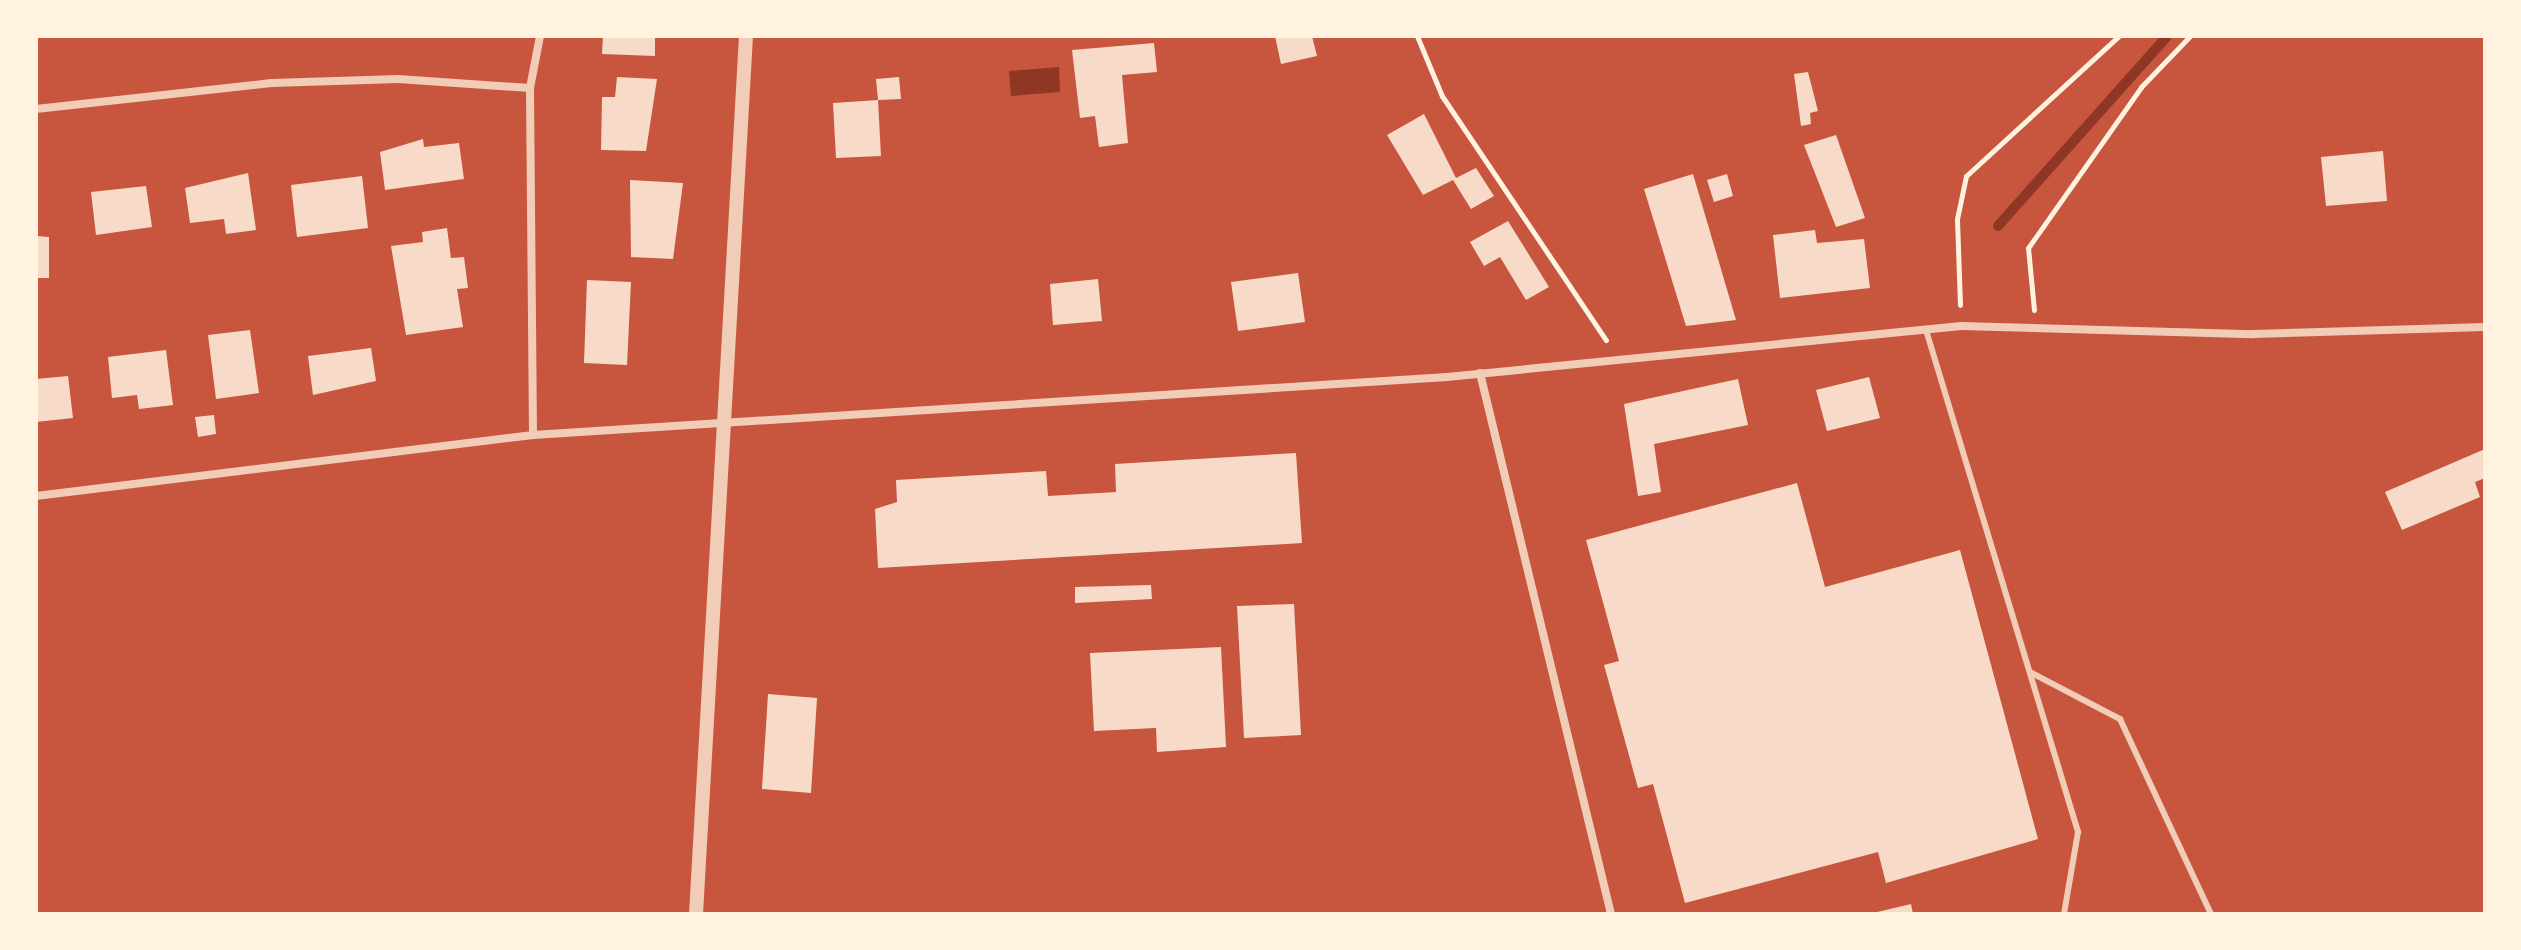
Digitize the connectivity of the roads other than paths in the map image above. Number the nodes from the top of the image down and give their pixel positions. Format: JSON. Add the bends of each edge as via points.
{"nodes":[{"id":1,"x":540,"y":36,"type":"edge"},
{"id":2,"x":746,"y":36,"type":"edge"},
{"id":3,"x":530,"y":88,"type":"junction"},
{"id":4,"x":36,"y":109,"type":"edge"},
{"id":5,"x":2485,"y":327,"type":"edge"},
{"id":6,"x":1926,"y":330,"type":"junction"},
{"id":7,"x":1480,"y":373,"type":"junction"},
{"id":8,"x":726,"y":422,"type":"junction"},
{"id":9,"x":533,"y":435,"type":"junction"},
{"id":10,"x":36,"y":496,"type":"edge"},
{"id":11,"x":2030,"y":672,"type":"junction"},
{"id":12,"x":696,"y":914,"type":"edge"},
{"id":13,"x":1611,"y":914,"type":"edge"},
{"id":14,"x":2064,"y":914,"type":"edge"},
{"id":15,"x":2211,"y":914,"type":"edge"}],
"edges":[{"from":1,"to":3,"type":"street"},
{"from":2,"to":8,"type":"street"},
{"from":3,"to":4,"type":"street","via":[[398,79],[272,83]]},
{"from":3,"to":9,"type":"street"},
{"from":5,"to":6,"type":"street"},
{"from":6,"to":7,"type":"street"},
{"from":6,"to":11,"type":"lane"},
{"from":7,"to":8,"type":"street"},
{"from":7,"to":13,"type":"street"},
{"from":8,"to":9,"type":"street"},
{"from":8,"to":12,"type":"street"},
{"from":9,"to":10,"type":"street"},
{"from":11,"to":14,"type":"lane","via":[[2078,832]]},
{"from":11,"to":15,"type":"lane","via":[[2120,719]]}]}
